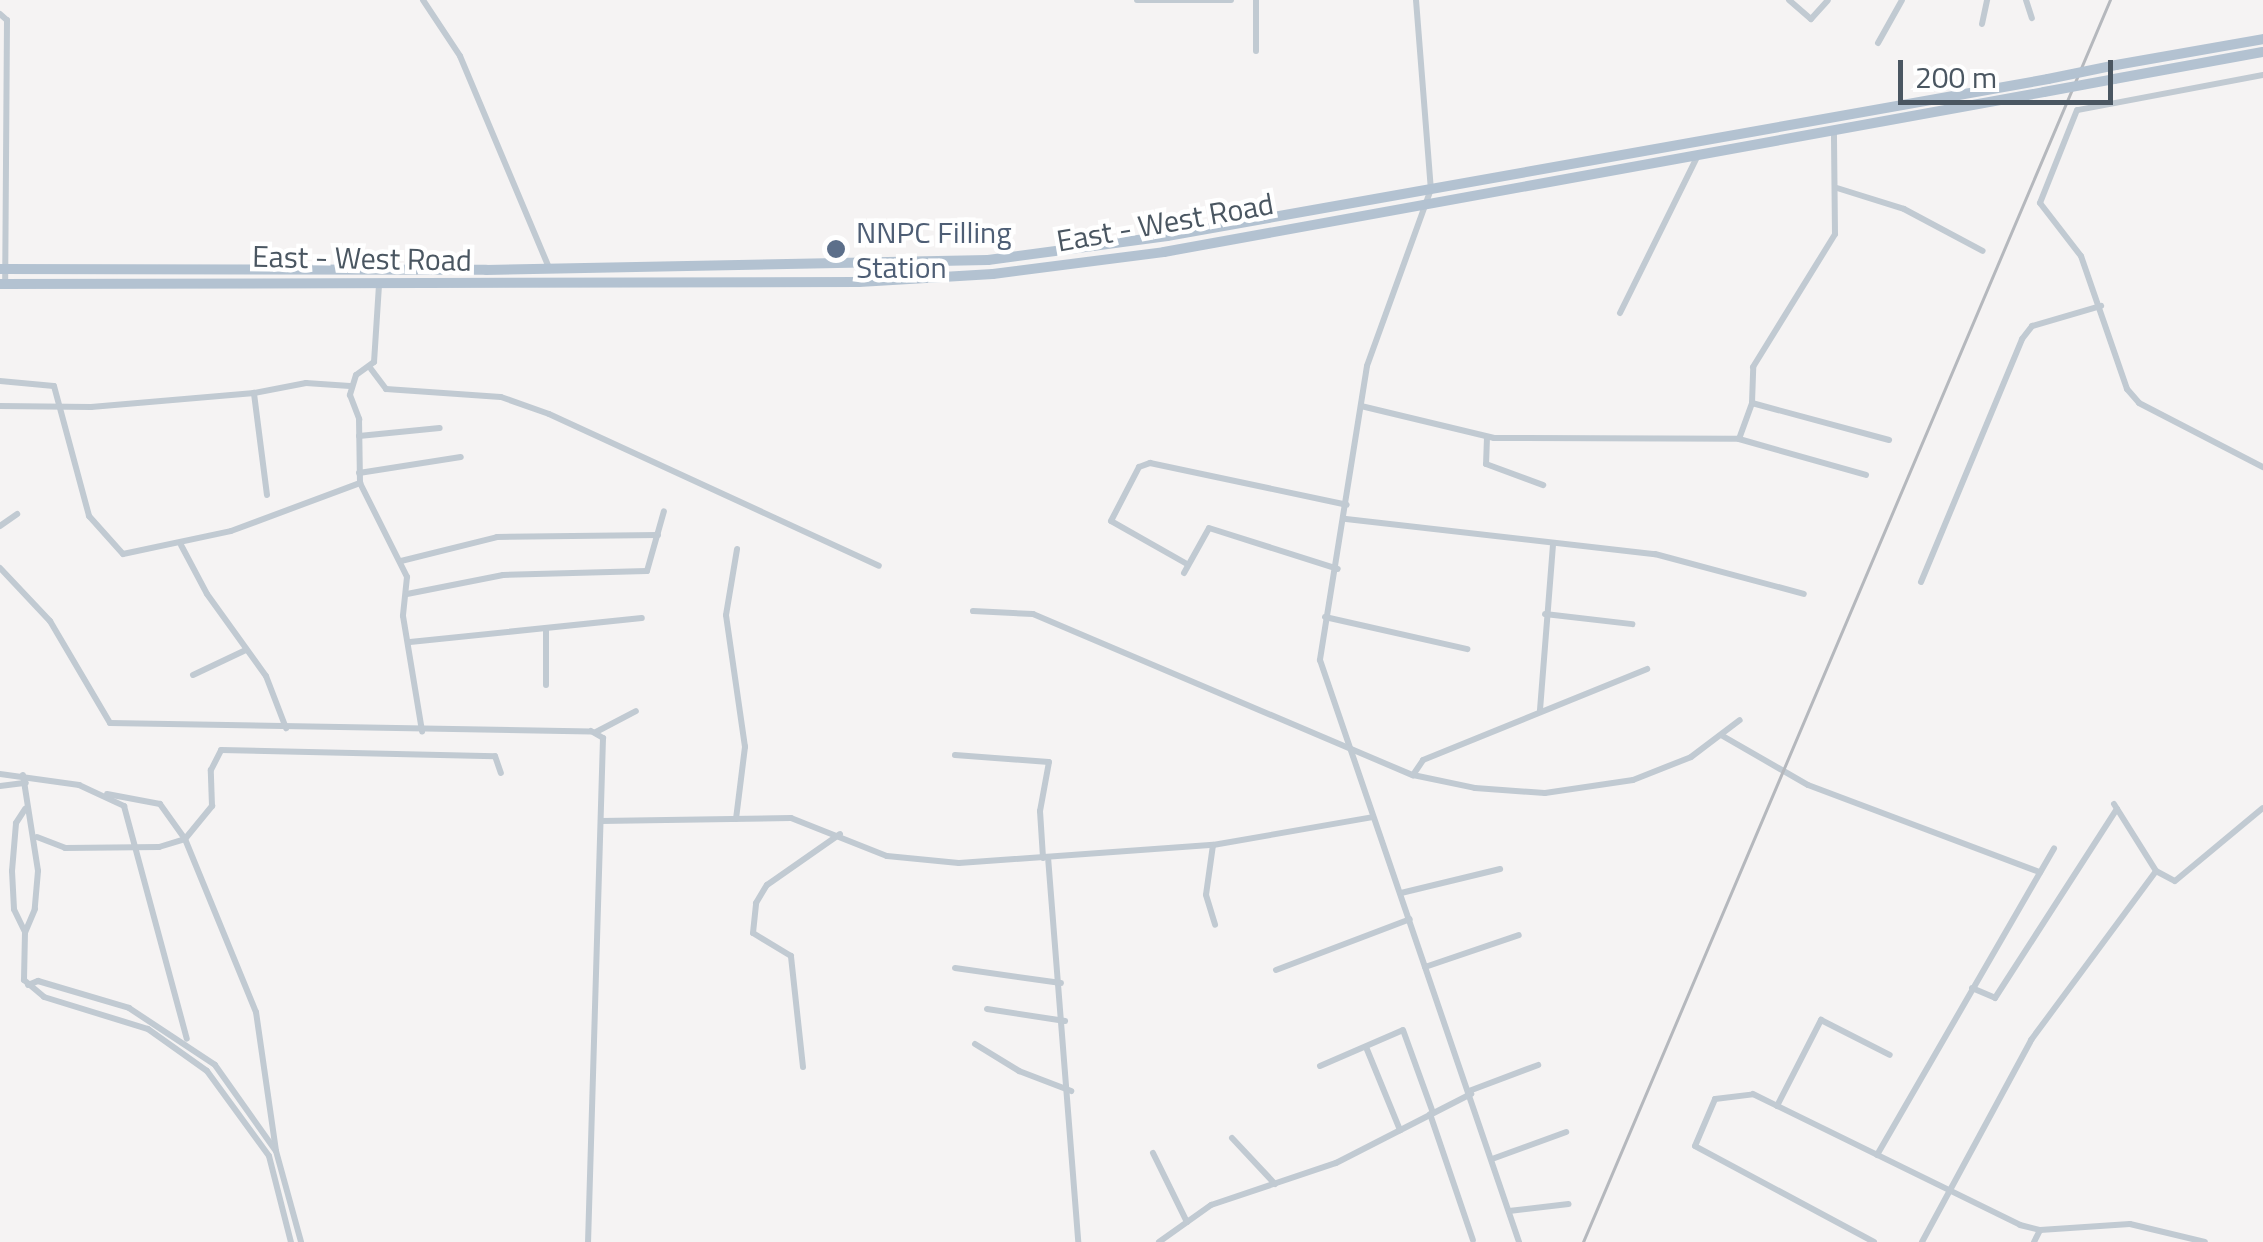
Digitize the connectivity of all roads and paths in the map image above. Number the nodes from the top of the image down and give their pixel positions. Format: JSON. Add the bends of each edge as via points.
{"nodes":[{"id":1,"x":423,"y":0,"type":"edge"},
{"id":2,"x":1137,"y":0,"type":"edge"},
{"id":3,"x":1231,"y":0,"type":"edge"},
{"id":4,"x":1256,"y":0,"type":"edge"},
{"id":5,"x":1416,"y":0,"type":"edge"},
{"id":6,"x":1789,"y":0,"type":"edge"},
{"id":7,"x":1828,"y":0,"type":"edge"},
{"id":8,"x":1902,"y":0,"type":"edge"},
{"id":9,"x":1988,"y":0,"type":"edge"},
{"id":10,"x":2026,"y":0,"type":"edge"},
{"id":11,"x":0,"y":14,"type":"edge"},
{"id":12,"x":2032,"y":18,"type":"dead end"},
{"id":13,"x":1982,"y":24,"type":"dead end"},
{"id":14,"x":2263,"y":39,"type":"edge"},
{"id":15,"x":1878,"y":43,"type":"dead end"},
{"id":16,"x":1256,"y":51,"type":"dead end"},
{"id":17,"x":2263,"y":52,"type":"edge"},
{"id":18,"x":2263,"y":75,"type":"edge"},
{"id":19,"x":1834,"y":128,"type":"junction"},
{"id":20,"x":1700,"y":152,"type":"junction"},
{"id":21,"x":1837,"y":188,"type":"junction"},
{"id":22,"x":1431,"y":190,"type":"junction"},
{"id":23,"x":1428,"y":202,"type":"junction"},
{"id":24,"x":1983,"y":251,"type":"dead end"},
{"id":25,"x":3,"y":269,"type":"edge"},
{"id":26,"x":550,"y":270,"type":"junction"},
{"id":27,"x":3,"y":284,"type":"edge"},
{"id":28,"x":380,"y":284,"type":"junction"},
{"id":29,"x":2101,"y":306,"type":"junction"},
{"id":30,"x":1620,"y":313,"type":"dead end"},
{"id":31,"x":371,"y":370,"type":"junction"},
{"id":32,"x":0,"y":381,"type":"edge"},
{"id":33,"x":350,"y":386,"type":"junction"},
{"id":34,"x":254,"y":394,"type":"junction"},
{"id":35,"x":1752,"y":403,"type":"junction"},
{"id":36,"x":0,"y":406,"type":"edge"},
{"id":37,"x":1361,"y":406,"type":"junction"},
{"id":38,"x":62,"y":407,"type":"junction"},
{"id":39,"x":440,"y":428,"type":"dead end"},
{"id":40,"x":359,"y":436,"type":"junction"},
{"id":41,"x":1487,"y":437,"type":"junction"},
{"id":42,"x":1739,"y":439,"type":"junction"},
{"id":43,"x":1889,"y":440,"type":"dead end"},
{"id":44,"x":461,"y":457,"type":"dead end"},
{"id":45,"x":2263,"y":467,"type":"edge"},
{"id":46,"x":359,"y":473,"type":"junction"},
{"id":47,"x":1866,"y":476,"type":"dead end"},
{"id":48,"x":360,"y":483,"type":"junction"},
{"id":49,"x":1543,"y":485,"type":"dead end"},
{"id":50,"x":267,"y":496,"type":"dead end"},
{"id":51,"x":1347,"y":505,"type":"junction"},
{"id":52,"x":664,"y":511,"type":"dead end"},
{"id":53,"x":17,"y":514,"type":"dead end"},
{"id":54,"x":1346,"y":518,"type":"junction"},
{"id":55,"x":0,"y":526,"type":"edge"},
{"id":56,"x":658,"y":535,"type":"junction"},
{"id":57,"x":181,"y":545,"type":"junction"},
{"id":58,"x":1553,"y":545,"type":"junction"},
{"id":59,"x":737,"y":549,"type":"dead end"},
{"id":60,"x":402,"y":561,"type":"junction"},
{"id":61,"x":1188,"y":564,"type":"junction"},
{"id":62,"x":879,"y":566,"type":"dead end"},
{"id":63,"x":0,"y":568,"type":"edge"},
{"id":64,"x":1338,"y":569,"type":"junction"},
{"id":65,"x":1184,"y":573,"type":"dead end"},
{"id":66,"x":1922,"y":582,"type":"dead end"},
{"id":67,"x":407,"y":594,"type":"junction"},
{"id":68,"x":1804,"y":594,"type":"dead end"},
{"id":69,"x":973,"y":611,"type":"dead end"},
{"id":70,"x":1544,"y":614,"type":"junction"},
{"id":71,"x":1325,"y":617,"type":"junction"},
{"id":72,"x":642,"y":618,"type":"dead end"},
{"id":73,"x":1632,"y":624,"type":"dead end"},
{"id":74,"x":546,"y":628,"type":"junction"},
{"id":75,"x":410,"y":642,"type":"junction"},
{"id":76,"x":1467,"y":649,"type":"dead end"},
{"id":77,"x":246,"y":650,"type":"junction"},
{"id":78,"x":1647,"y":668,"type":"dead end"},
{"id":79,"x":193,"y":675,"type":"dead end"},
{"id":80,"x":546,"y":685,"type":"dead end"},
{"id":81,"x":1540,"y":710,"type":"junction"},
{"id":82,"x":636,"y":712,"type":"dead end"},
{"id":83,"x":1740,"y":720,"type":"dead end"},
{"id":84,"x":286,"y":728,"type":"junction"},
{"id":85,"x":422,"y":731,"type":"junction"},
{"id":86,"x":595,"y":732,"type":"junction"},
{"id":87,"x":1720,"y":735,"type":"junction"},
{"id":88,"x":1349,"y":747,"type":"junction"},
{"id":89,"x":954,"y":755,"type":"dead end"},
{"id":90,"x":502,"y":772,"type":"dead end"},
{"id":91,"x":0,"y":774,"type":"edge"},
{"id":92,"x":1413,"y":774,"type":"junction"},
{"id":93,"x":27,"y":777,"type":"junction"},
{"id":94,"x":0,"y":786,"type":"edge"},
{"id":95,"x":23,"y":786,"type":"junction"},
{"id":96,"x":107,"y":794,"type":"junction"},
{"id":97,"x":2263,"y":808,"type":"edge"},
{"id":98,"x":25,"y":809,"type":"junction"},
{"id":99,"x":1373,"y":817,"type":"junction"},
{"id":100,"x":736,"y":819,"type":"junction"},
{"id":101,"x":601,"y":820,"type":"junction"},
{"id":102,"x":841,"y":834,"type":"junction"},
{"id":103,"x":36,"y":836,"type":"junction"},
{"id":104,"x":184,"y":839,"type":"junction"},
{"id":105,"x":1213,"y":845,"type":"junction"},
{"id":106,"x":138,"y":848,"type":"junction"},
{"id":107,"x":2054,"y":848,"type":"dead end"},
{"id":108,"x":1046,"y":857,"type":"junction"},
{"id":109,"x":1500,"y":869,"type":"dead end"},
{"id":110,"x":2156,"y":871,"type":"junction"},
{"id":111,"x":2040,"y":872,"type":"junction"},
{"id":112,"x":1400,"y":893,"type":"junction"},
{"id":113,"x":1410,"y":919,"type":"junction"},
{"id":114,"x":1215,"y":924,"type":"dead end"},
{"id":115,"x":25,"y":932,"type":"junction"},
{"id":116,"x":1519,"y":935,"type":"dead end"},
{"id":117,"x":1425,"y":967,"type":"junction"},
{"id":118,"x":955,"y":968,"type":"dead end"},
{"id":119,"x":1276,"y":970,"type":"dead end"},
{"id":120,"x":1061,"y":982,"type":"junction"},
{"id":121,"x":28,"y":985,"type":"junction"},
{"id":122,"x":1972,"y":988,"type":"junction"},
{"id":123,"x":987,"y":1010,"type":"dead end"},
{"id":124,"x":1065,"y":1021,"type":"junction"},
{"id":125,"x":188,"y":1041,"type":"junction"},
{"id":126,"x":974,"y":1044,"type":"dead end"},
{"id":127,"x":1366,"y":1047,"type":"junction"},
{"id":128,"x":1890,"y":1055,"type":"dead end"},
{"id":129,"x":1320,"y":1066,"type":"dead end"},
{"id":130,"x":1538,"y":1066,"type":"dead end"},
{"id":131,"x":803,"y":1068,"type":"dead end"},
{"id":132,"x":1070,"y":1091,"type":"junction"},
{"id":133,"x":1470,"y":1093,"type":"junction"},
{"id":134,"x":1777,"y":1106,"type":"junction"},
{"id":135,"x":1432,"y":1114,"type":"junction"},
{"id":136,"x":1400,"y":1130,"type":"junction"},
{"id":137,"x":1566,"y":1132,"type":"dead end"},
{"id":138,"x":1232,"y":1138,"type":"dead end"},
{"id":139,"x":276,"y":1151,"type":"junction"},
{"id":140,"x":1153,"y":1154,"type":"dead end"},
{"id":141,"x":1877,"y":1155,"type":"junction"},
{"id":142,"x":1492,"y":1160,"type":"junction"},
{"id":143,"x":1275,"y":1184,"type":"junction"},
{"id":144,"x":1948,"y":1190,"type":"junction"},
{"id":145,"x":1569,"y":1204,"type":"dead end"},
{"id":146,"x":1509,"y":1212,"type":"junction"},
{"id":147,"x":1187,"y":1222,"type":"junction"},
{"id":148,"x":2040,"y":1230,"type":"junction"},
{"id":149,"x":1474,"y":1240,"type":"edge"},
{"id":150,"x":291,"y":1242,"type":"edge"},
{"id":151,"x":301,"y":1242,"type":"edge"},
{"id":152,"x":588,"y":1242,"type":"edge"},
{"id":153,"x":1078,"y":1242,"type":"edge"},
{"id":154,"x":1160,"y":1242,"type":"edge"},
{"id":155,"x":1518,"y":1242,"type":"edge"},
{"id":156,"x":1874,"y":1242,"type":"edge"},
{"id":157,"x":1922,"y":1242,"type":"edge"},
{"id":158,"x":2034,"y":1242,"type":"edge"},
{"id":159,"x":2206,"y":1242,"type":"edge"}],
"edges":[{"from":1,"to":26,"type":"street","via":[[460,56]]},
{"from":2,"to":3,"type":"street"},
{"from":4,"to":16,"type":"street"},
{"from":5,"to":22,"type":"street"},
{"from":6,"to":7,"type":"street","via":[[1811,19]]},
{"from":8,"to":15,"type":"street"},
{"from":9,"to":13,"type":"street"},
{"from":10,"to":12,"type":"street"},
{"from":11,"to":25,"type":"street","via":[[6,20]]},
{"from":14,"to":22,"type":"main road","name":"East - West Road","bridge":true},
{"from":17,"to":19,"type":"main road","name":"East - West Road","bridge":true},
{"from":18,"to":29,"type":"street","via":[[2071,116],[2040,203],[2081,256]]},
{"from":19,"to":20,"type":"main road","name":"East - West Road"},
{"from":19,"to":21,"type":"street"},
{"from":20,"to":23,"type":"main road","name":"East - West Road"},
{"from":20,"to":30,"type":"street"},
{"from":21,"to":24,"type":"street","via":[[1904,209]]},
{"from":21,"to":35,"type":"street","via":[[1835,234],[1753,367]]},
{"from":22,"to":23,"type":"street"},
{"from":22,"to":26,"type":"main road","name":"East - West Road","via":[[988,260]]},
{"from":23,"to":28,"type":"main road","name":"East - West Road","via":[[1164,252],[994,274],[859,282]]},
{"from":23,"to":37,"type":"street","via":[[1366,366]]},
{"from":25,"to":26,"type":"main road","name":"East - West Road"},
{"from":25,"to":27,"type":"street"},
{"from":27,"to":28,"type":"main road","name":"East - West Road"},
{"from":28,"to":31,"type":"street"},
{"from":29,"to":45,"type":"street","via":[[2120,371],[2139,403]]},
{"from":29,"to":66,"type":"street","via":[[2032,326],[2022,339]]},
{"from":31,"to":33,"type":"street"},
{"from":31,"to":62,"type":"street","via":[[386,389],[501,396],[549,414]]},
{"from":32,"to":38,"type":"street","via":[[48,381]]},
{"from":33,"to":34,"type":"street","via":[[266,386]]},
{"from":33,"to":40,"type":"street"},
{"from":34,"to":38,"type":"street"},
{"from":34,"to":50,"type":"street"},
{"from":35,"to":42,"type":"street"},
{"from":35,"to":43,"type":"street"},
{"from":36,"to":38,"type":"street"},
{"from":37,"to":41,"type":"street"},
{"from":37,"to":51,"type":"street"},
{"from":38,"to":57,"type":"street","via":[[98,532],[128,555],[167,540]]},
{"from":39,"to":40,"type":"street"},
{"from":40,"to":46,"type":"street"},
{"from":41,"to":42,"type":"street"},
{"from":41,"to":49,"type":"street","via":[[1487,465]]},
{"from":42,"to":47,"type":"street"},
{"from":44,"to":46,"type":"street"},
{"from":46,"to":48,"type":"street"},
{"from":48,"to":57,"type":"street"},
{"from":48,"to":60,"type":"street"},
{"from":51,"to":54,"type":"street"},
{"from":51,"to":61,"type":"street","via":[[1150,463],[1139,467],[1111,521],[1115,529]]},
{"from":52,"to":56,"type":"street"},
{"from":53,"to":55,"type":"street"},
{"from":54,"to":58,"type":"street","via":[[1485,531]]},
{"from":54,"to":64,"type":"street"},
{"from":56,"to":60,"type":"street","via":[[497,537]]},
{"from":56,"to":67,"type":"street","via":[[646,571],[503,574]]},
{"from":57,"to":77,"type":"street"},
{"from":58,"to":68,"type":"street","via":[[1654,554]]},
{"from":58,"to":70,"type":"street"},
{"from":59,"to":100,"type":"street","via":[[726,615],[745,747]]},
{"from":60,"to":67,"type":"street"},
{"from":61,"to":64,"type":"street","via":[[1209,528]]},
{"from":61,"to":65,"type":"street"},
{"from":63,"to":84,"type":"street","via":[[50,620],[110,724]]},
{"from":64,"to":71,"type":"street"},
{"from":67,"to":75,"type":"street"},
{"from":69,"to":88,"type":"street","via":[[1033,614]]},
{"from":70,"to":73,"type":"street"},
{"from":70,"to":81,"type":"street"},
{"from":71,"to":76,"type":"street"},
{"from":71,"to":88,"type":"street","via":[[1320,660]]},
{"from":72,"to":74,"type":"street"},
{"from":74,"to":75,"type":"street"},
{"from":74,"to":80,"type":"street"},
{"from":75,"to":85,"type":"street"},
{"from":77,"to":79,"type":"street"},
{"from":77,"to":84,"type":"street","via":[[266,676]]},
{"from":78,"to":81,"type":"street"},
{"from":81,"to":92,"type":"street","via":[[1423,760]]},
{"from":82,"to":86,"type":"street"},
{"from":83,"to":87,"type":"street"},
{"from":84,"to":85,"type":"street"},
{"from":85,"to":86,"type":"street"},
{"from":86,"to":101,"type":"street","via":[[605,747]]},
{"from":87,"to":92,"type":"street","via":[[1674,766],[1573,790],[1522,793]]},
{"from":87,"to":111,"type":"street","via":[[1808,785]]},
{"from":88,"to":92,"type":"street"},
{"from":88,"to":99,"type":"street"},
{"from":89,"to":108,"type":"street","via":[[1049,762],[1040,811]]},
{"from":90,"to":104,"type":"street","via":[[494,756],[221,750],[210,770],[209,814]]},
{"from":91,"to":93,"type":"street"},
{"from":93,"to":95,"type":"street"},
{"from":93,"to":96,"type":"street"},
{"from":94,"to":95,"type":"street"},
{"from":95,"to":98,"type":"street"},
{"from":96,"to":104,"type":"street","via":[[160,804]]},
{"from":96,"to":106,"type":"street","via":[[124,806]]},
{"from":97,"to":110,"type":"street","via":[[2185,876],[2165,880]]},
{"from":98,"to":103,"type":"street"},
{"from":98,"to":115,"type":"street","via":[[16,823],[12,871],[14,909]]},
{"from":99,"to":105,"type":"street"},
{"from":99,"to":112,"type":"street"},
{"from":100,"to":101,"type":"street"},
{"from":100,"to":102,"type":"street","via":[[791,818]]},
{"from":101,"to":152,"type":"street"},
{"from":102,"to":108,"type":"street","via":[[910,860]]},
{"from":102,"to":131,"type":"street","via":[[767,885],[756,903],[753,933],[791,956]]},
{"from":103,"to":106,"type":"street","via":[[65,848]]},
{"from":103,"to":115,"type":"street","via":[[38,896]]},
{"from":104,"to":106,"type":"street"},
{"from":104,"to":139,"type":"street","via":[[256,1012]]},
{"from":105,"to":108,"type":"street"},
{"from":105,"to":114,"type":"street","via":[[1206,895]]},
{"from":106,"to":125,"type":"street","via":[[160,956]]},
{"from":107,"to":111,"type":"street"},
{"from":108,"to":120,"type":"street"},
{"from":109,"to":112,"type":"street"},
{"from":110,"to":122,"type":"street","via":[[2115,807],[1996,998]]},
{"from":110,"to":144,"type":"street","via":[[2031,1040]]},
{"from":111,"to":122,"type":"street"},
{"from":112,"to":113,"type":"street"},
{"from":113,"to":117,"type":"street"},
{"from":113,"to":119,"type":"street"},
{"from":115,"to":121,"type":"street"},
{"from":116,"to":117,"type":"street"},
{"from":117,"to":133,"type":"street"},
{"from":118,"to":120,"type":"street"},
{"from":120,"to":124,"type":"street"},
{"from":121,"to":125,"type":"street","via":[[38,981],[111,1001]]},
{"from":121,"to":150,"type":"street","via":[[44,996],[136,1023],[208,1071],[268,1156]]},
{"from":122,"to":141,"type":"street"},
{"from":123,"to":124,"type":"street"},
{"from":124,"to":132,"type":"street"},
{"from":125,"to":139,"type":"street","via":[[237,1090]]},
{"from":126,"to":132,"type":"street","via":[[1019,1072]]},
{"from":127,"to":129,"type":"street"},
{"from":127,"to":135,"type":"street","via":[[1406,1032]]},
{"from":127,"to":136,"type":"street"},
{"from":128,"to":134,"type":"street","via":[[1820,1020]]},
{"from":130,"to":133,"type":"street"},
{"from":132,"to":153,"type":"street"},
{"from":133,"to":135,"type":"street"},
{"from":133,"to":142,"type":"street"},
{"from":134,"to":141,"type":"street"},
{"from":134,"to":156,"type":"street","via":[[1753,1094],[1721,1094],[1695,1146]]},
{"from":135,"to":136,"type":"street"},
{"from":135,"to":149,"type":"street"},
{"from":136,"to":143,"type":"street"},
{"from":137,"to":142,"type":"street"},
{"from":138,"to":143,"type":"street"},
{"from":139,"to":151,"type":"street"},
{"from":140,"to":147,"type":"street"},
{"from":141,"to":144,"type":"street"},
{"from":142,"to":146,"type":"street"},
{"from":143,"to":147,"type":"street","via":[[1233,1196]]},
{"from":144,"to":148,"type":"street"},
{"from":144,"to":157,"type":"street"},
{"from":145,"to":146,"type":"street"},
{"from":146,"to":155,"type":"street"},
{"from":147,"to":154,"type":"street"},
{"from":148,"to":158,"type":"street"},
{"from":148,"to":159,"type":"street","via":[[2130,1224]]}]}
